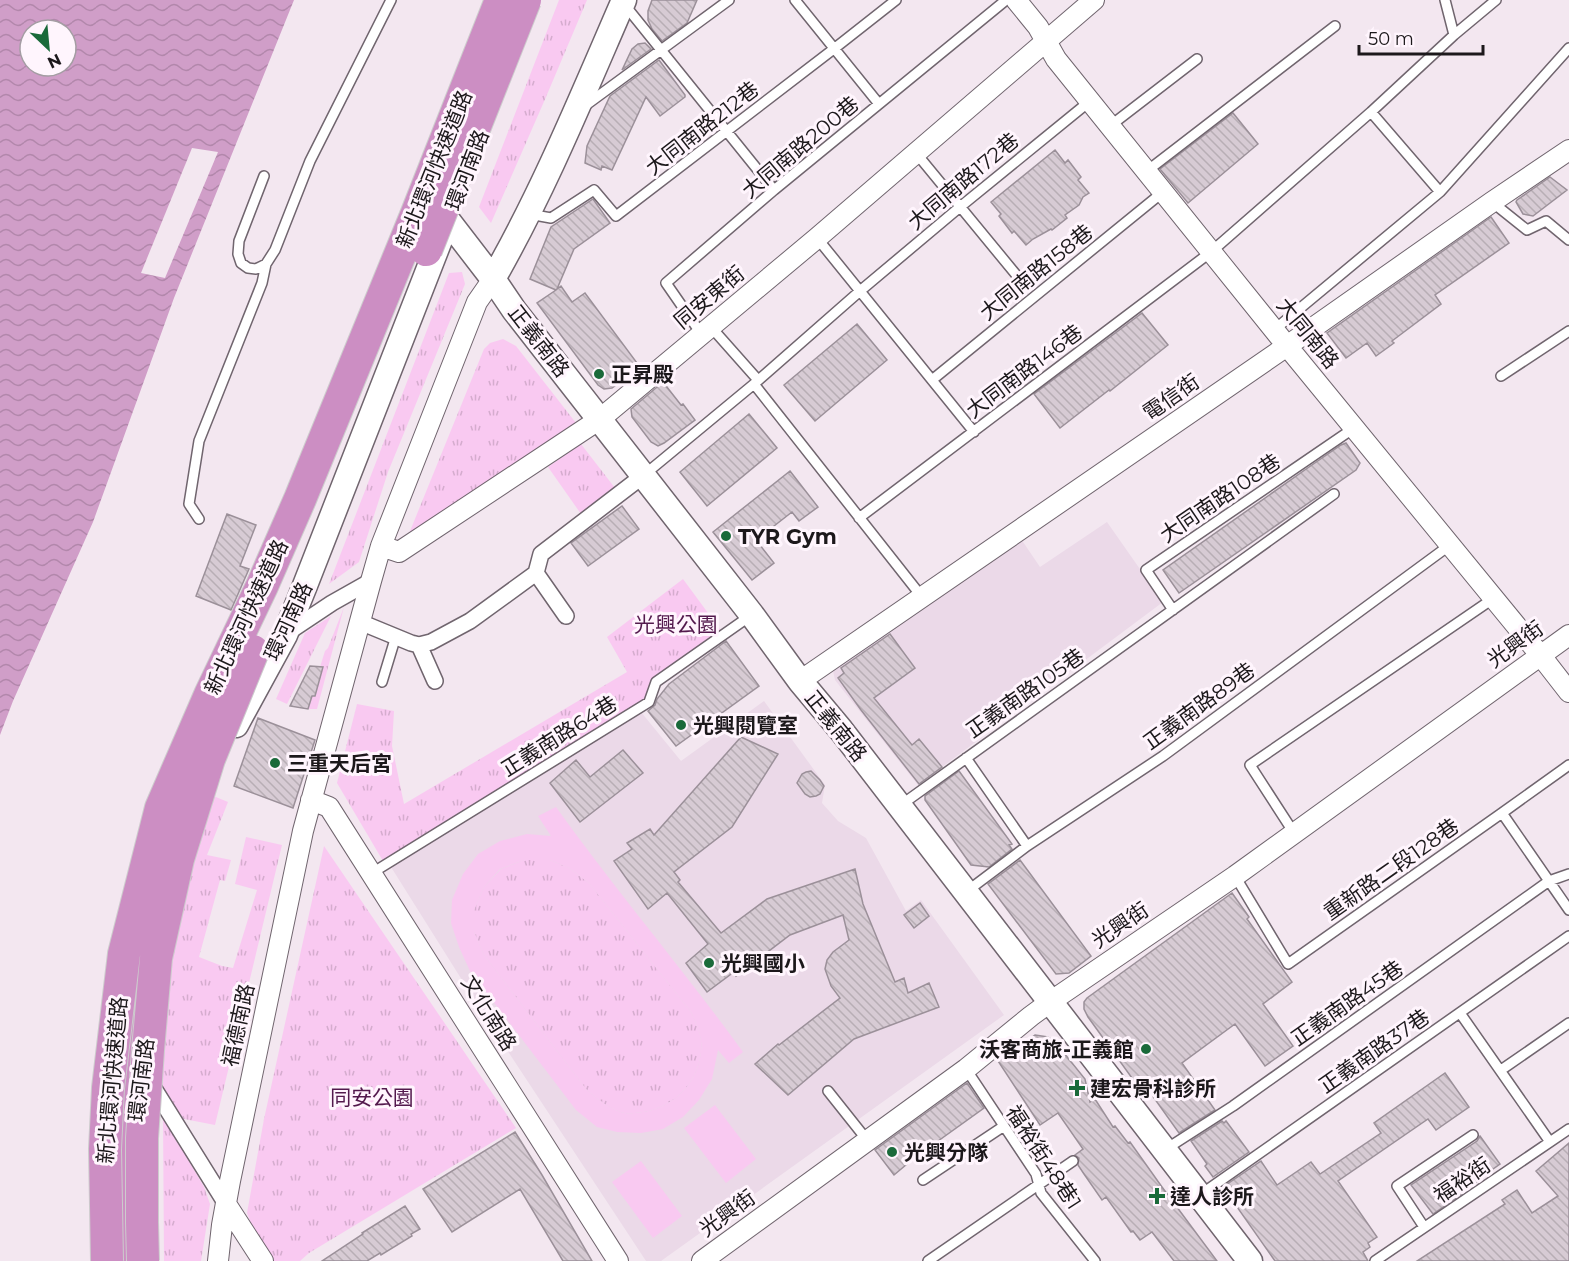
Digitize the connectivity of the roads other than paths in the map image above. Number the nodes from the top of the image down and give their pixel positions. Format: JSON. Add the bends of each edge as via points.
{"nodes":[{"id":1,"x":391,"y":0,"type":"edge"},
{"id":2,"x":501,"y":0,"type":"edge"},
{"id":3,"x":525,"y":0,"type":"edge"},
{"id":4,"x":532,"y":0,"type":"edge"},
{"id":5,"x":729,"y":0,"type":"edge"},
{"id":6,"x":795,"y":0,"type":"edge"},
{"id":7,"x":896,"y":0,"type":"edge"},
{"id":8,"x":1006,"y":0,"type":"edge"},
{"id":9,"x":1017,"y":0,"type":"edge"},
{"id":10,"x":1095,"y":0,"type":"edge"},
{"id":11,"x":1445,"y":0,"type":"edge"},
{"id":12,"x":1496,"y":0,"type":"edge"},
{"id":13,"x":623,"y":1,"type":"edge"},
{"id":14,"x":1335,"y":26,"type":"dead end"},
{"id":15,"x":1454,"y":34,"type":"junction"},
{"id":16,"x":1046,"y":42,"type":"junction"},
{"id":17,"x":835,"y":48,"type":"junction"},
{"id":18,"x":1569,"y":48,"type":"edge"},
{"id":19,"x":661,"y":50,"type":"junction"},
{"id":20,"x":1197,"y":59,"type":"dead end"},
{"id":21,"x":1090,"y":101,"type":"junction"},
{"id":22,"x":879,"y":104,"type":"junction"},
{"id":23,"x":1371,"y":112,"type":"junction"},
{"id":24,"x":574,"y":113,"type":"junction"},
{"id":25,"x":1110,"y":126,"type":"junction"},
{"id":26,"x":727,"y":131,"type":"junction"},
{"id":27,"x":1569,"y":150,"type":"edge"},
{"id":28,"x":916,"y":153,"type":"junction"},
{"id":29,"x":1147,"y":171,"type":"junction"},
{"id":30,"x":264,"y":176,"type":"dead end"},
{"id":31,"x":423,"y":189,"type":"junction"},
{"id":32,"x":774,"y":190,"type":"junction"},
{"id":33,"x":1163,"y":192,"type":"junction"},
{"id":34,"x":1440,"y":192,"type":"junction"},
{"id":35,"x":1492,"y":202,"type":"junction"},
{"id":36,"x":960,"y":207,"type":"junction"},
{"id":37,"x":527,"y":214,"type":"junction"},
{"id":38,"x":448,"y":221,"type":"junction"},
{"id":39,"x":817,"y":238,"type":"junction"},
{"id":40,"x":1569,"y":240,"type":"edge"},
{"id":41,"x":1211,"y":252,"type":"junction"},
{"id":42,"x":266,"y":264,"type":"junction"},
{"id":43,"x":1018,"y":277,"type":"dead end"},
{"id":44,"x":493,"y":279,"type":"junction"},
{"id":45,"x":860,"y":291,"type":"junction"},
{"id":46,"x":1275,"y":330,"type":"junction"},
{"id":47,"x":707,"y":331,"type":"junction"},
{"id":48,"x":1569,"y":331,"type":"edge"},
{"id":49,"x":1287,"y":346,"type":"junction"},
{"id":50,"x":1501,"y":376,"type":"dead end"},
{"id":51,"x":932,"y":380,"type":"junction"},
{"id":52,"x":756,"y":382,"type":"junction"},
{"id":53,"x":600,"y":419,"type":"junction"},
{"id":54,"x":1354,"y":428,"type":"junction"},
{"id":55,"x":974,"y":432,"type":"junction"},
{"id":56,"x":644,"y":475,"type":"junction"},
{"id":57,"x":1334,"y":494,"type":"dead end"},
{"id":58,"x":859,"y":518,"type":"junction"},
{"id":59,"x":198,"y":519,"type":"dead end"},
{"id":60,"x":1450,"y":545,"type":"junction"},
{"id":61,"x":381,"y":546,"type":"junction"},
{"id":62,"x":536,"y":573,"type":"junction"},
{"id":63,"x":371,"y":581,"type":"junction"},
{"id":64,"x":262,"y":586,"type":"junction"},
{"id":65,"x":922,"y":597,"type":"junction"},
{"id":66,"x":1494,"y":598,"type":"junction"},
{"id":67,"x":1173,"y":610,"type":"junction"},
{"id":68,"x":752,"y":615,"type":"junction"},
{"id":69,"x":566,"y":616,"type":"dead end"},
{"id":70,"x":360,"y":622,"type":"junction"},
{"id":71,"x":285,"y":635,"type":"junction"},
{"id":72,"x":1569,"y":635,"type":"edge"},
{"id":73,"x":396,"y":636,"type":"junction"},
{"id":74,"x":419,"y":645,"type":"junction"},
{"id":75,"x":1541,"y":656,"type":"junction"},
{"id":76,"x":435,"y":681,"type":"dead end"},
{"id":77,"x":800,"y":681,"type":"junction"},
{"id":78,"x":382,"y":682,"type":"dead end"},
{"id":79,"x":1569,"y":692,"type":"edge"},
{"id":80,"x":966,"y":758,"type":"junction"},
{"id":81,"x":1569,"y":765,"type":"edge"},
{"id":82,"x":311,"y":800,"type":"junction"},
{"id":83,"x":899,"y":806,"type":"junction"},
{"id":84,"x":1502,"y":813,"type":"junction"},
{"id":85,"x":1294,"y":833,"type":"junction"},
{"id":86,"x":1027,"y":846,"type":"junction"},
{"id":87,"x":372,"y":873,"type":"junction"},
{"id":88,"x":1569,"y":874,"type":"edge"},
{"id":89,"x":1235,"y":876,"type":"junction"},
{"id":90,"x":1549,"y":881,"type":"junction"},
{"id":91,"x":966,"y":892,"type":"junction"},
{"id":92,"x":1569,"y":910,"type":"edge"},
{"id":93,"x":1569,"y":936,"type":"edge"},
{"id":94,"x":1050,"y":1002,"type":"junction"},
{"id":95,"x":1460,"y":1013,"type":"junction"},
{"id":96,"x":1569,"y":1023,"type":"edge"},
{"id":97,"x":142,"y":1069,"type":"junction"},
{"id":98,"x":966,"y":1069,"type":"junction"},
{"id":99,"x":1501,"y":1071,"type":"junction"},
{"id":100,"x":828,"y":1091,"type":"dead end"},
{"id":101,"x":1004,"y":1126,"type":"junction"},
{"id":102,"x":1569,"y":1129,"type":"edge"},
{"id":103,"x":1473,"y":1135,"type":"dead end"},
{"id":104,"x":867,"y":1140,"type":"junction"},
{"id":105,"x":1550,"y":1142,"type":"junction"},
{"id":106,"x":1164,"y":1150,"type":"junction"},
{"id":107,"x":1073,"y":1161,"type":"dead end"},
{"id":108,"x":923,"y":1180,"type":"dead end"},
{"id":109,"x":1038,"y":1184,"type":"junction"},
{"id":110,"x":1200,"y":1196,"type":"junction"},
{"id":111,"x":226,"y":1204,"type":"junction"},
{"id":112,"x":1424,"y":1227,"type":"junction"},
{"id":113,"x":96,"y":1261,"type":"edge"},
{"id":114,"x":107,"y":1261,"type":"edge"},
{"id":115,"x":123,"y":1261,"type":"edge"},
{"id":116,"x":134,"y":1261,"type":"edge"},
{"id":117,"x":144,"y":1261,"type":"edge"},
{"id":118,"x":218,"y":1261,"type":"edge"},
{"id":119,"x":263,"y":1261,"type":"edge"},
{"id":120,"x":618,"y":1261,"type":"edge"},
{"id":121,"x":702,"y":1261,"type":"edge"},
{"id":122,"x":928,"y":1261,"type":"edge"},
{"id":123,"x":1095,"y":1261,"type":"edge"},
{"id":124,"x":1250,"y":1261,"type":"edge"},
{"id":125,"x":1375,"y":1261,"type":"edge"}],
"edges":[{"from":1,"to":42,"type":"lane","via":[[310,161]]},
{"from":2,"to":31,"type":"street","name":"環河南路"},
{"from":2,"to":64,"type":"highway","name":"新北環河快速道路","bridge":true,"via":[[413,224]]},
{"from":3,"to":117,"type":"highway","name":"新北環河快速道路","bridge":true,"via":[[324,496],[246,665],[209,759],[178,859],[156,958],[148,1050],[142,1138]]},
{"from":4,"to":38,"type":"street","name":"環河南路"},
{"from":5,"to":19,"type":"lane"},
{"from":6,"to":17,"type":"lane"},
{"from":7,"to":17,"type":"lane","name":"大同南路212巷"},
{"from":8,"to":22,"type":"lane","name":"大同南路200巷"},
{"from":9,"to":16,"type":"street","name":"大同南路"},
{"from":10,"to":16,"type":"street","name":"同安東街"},
{"from":11,"to":15,"type":"lane"},
{"from":12,"to":15,"type":"lane","name":"大同南路146巷"},
{"from":13,"to":19,"type":"lane"},
{"from":13,"to":24,"type":"street"},
{"from":14,"to":29,"type":"lane"},
{"from":15,"to":23,"type":"lane","name":"大同南路146巷"},
{"from":16,"to":21,"type":"street","name":"大同南路"},
{"from":16,"to":28,"type":"street","name":"同安東街"},
{"from":17,"to":22,"type":"lane"},
{"from":17,"to":26,"type":"lane","name":"大同南路212巷"},
{"from":18,"to":34,"type":"lane"},
{"from":19,"to":24,"type":"lane"},
{"from":19,"to":26,"type":"lane"},
{"from":20,"to":25,"type":"lane"},
{"from":21,"to":25,"type":"street","name":"大同南路"},
{"from":21,"to":36,"type":"lane","name":"大同南路172巷"},
{"from":22,"to":32,"type":"lane","name":"大同南路200巷"},
{"from":23,"to":34,"type":"lane"},
{"from":23,"to":41,"type":"lane","name":"大同南路146巷"},
{"from":24,"to":37,"type":"street"},
{"from":25,"to":29,"type":"street","name":"大同南路"},
{"from":26,"to":32,"type":"lane"},
{"from":26,"to":37,"type":"lane","name":"大同南路212巷","via":[[616,216],[594,190],[551,218]]},
{"from":27,"to":35,"type":"street","name":"電信街"},
{"from":28,"to":36,"type":"lane"},
{"from":28,"to":39,"type":"street","name":"同安東街"},
{"from":29,"to":33,"type":"street","name":"大同南路"},
{"from":30,"to":42,"type":"lane","via":[[239,241],[238,254],[248,268]]},
{"from":31,"to":38,"type":"street","name":"正義南路"},
{"from":31,"to":113,"type":"street","name":"環河南路","via":[[308,471],[163,780],[140,842],[106,998],[95,1149]]},
{"from":32,"to":47,"type":"lane","name":"大同南路200巷","via":[[666,283]]},
{"from":33,"to":41,"type":"street","name":"大同南路"},
{"from":33,"to":51,"type":"lane","name":"大同南路158巷"},
{"from":34,"to":46,"type":"lane"},
{"from":35,"to":40,"type":"lane","via":[[1527,230],[1546,221]]},
{"from":35,"to":49,"type":"street","name":"電信街"},
{"from":36,"to":43,"type":"lane"},
{"from":36,"to":45,"type":"lane","name":"大同南路172巷"},
{"from":37,"to":44,"type":"street"},
{"from":38,"to":44,"type":"street","name":"正義南路"},
{"from":38,"to":71,"type":"street","name":"環河南路"},
{"from":39,"to":45,"type":"lane"},
{"from":39,"to":47,"type":"street","name":"同安東街"},
{"from":41,"to":46,"type":"street","name":"大同南路"},
{"from":41,"to":55,"type":"lane","name":"大同南路146巷"},
{"from":42,"to":59,"type":"lane","via":[[199,441],[189,504]]},
{"from":44,"to":53,"type":"street","name":"正義南路"},
{"from":44,"to":61,"type":"street","name":"福德南路","via":[[477,302]]},
{"from":45,"to":51,"type":"lane"},
{"from":45,"to":52,"type":"lane","name":"大同南路172巷"},
{"from":46,"to":49,"type":"street","name":"大同南路"},
{"from":47,"to":52,"type":"lane"},
{"from":47,"to":53,"type":"street","name":"同安東街"},
{"from":48,"to":50,"type":"lane"},
{"from":49,"to":54,"type":"street","name":"大同南路"},
{"from":49,"to":65,"type":"street","name":"電信街"},
{"from":51,"to":55,"type":"lane"},
{"from":52,"to":56,"type":"lane","name":"大同南路172巷"},
{"from":52,"to":58,"type":"lane"},
{"from":53,"to":56,"type":"street","name":"正義南路"},
{"from":53,"to":61,"type":"street","name":"同安東街","via":[[399,552]]},
{"from":54,"to":60,"type":"street","name":"大同南路"},
{"from":54,"to":67,"type":"lane","name":"大同南路108巷","via":[[1146,570]]},
{"from":55,"to":58,"type":"lane","name":"大同南路146巷"},
{"from":56,"to":62,"type":"street","via":[[541,554]]},
{"from":56,"to":68,"type":"street","name":"正義南路"},
{"from":57,"to":67,"type":"lane","name":"正義南路105巷"},
{"from":58,"to":65,"type":"lane"},
{"from":60,"to":66,"type":"street","name":"大同南路"},
{"from":60,"to":86,"type":"lane","name":"正義南路89巷","via":[[1163,756]]},
{"from":61,"to":63,"type":"street","name":"福德南路"},
{"from":62,"to":69,"type":"street"},
{"from":62,"to":74,"type":"street","via":[[470,621]]},
{"from":63,"to":70,"type":"street","name":"福德南路"},
{"from":63,"to":71,"type":"street"},
{"from":64,"to":114,"type":"highway","name":"新北環河快速道路","bridge":true,"via":[[161,808],[124,954],[108,1088]]},
{"from":64,"to":115,"type":"highway","bridge":true,"via":[[236,665],[177,807],[135,976],[121,1126]]},
{"from":65,"to":77,"type":"street","name":"電信街"},
{"from":66,"to":75,"type":"street","name":"大同南路"},
{"from":66,"to":85,"type":"lane","via":[[1251,765]]},
{"from":67,"to":80,"type":"lane","name":"正義南路105巷"},
{"from":68,"to":77,"type":"street","name":"正義南路"},
{"from":68,"to":87,"type":"lane","name":"正義南路64巷","via":[[656,682],[649,702]]},
{"from":70,"to":73,"type":"street"},
{"from":70,"to":82,"type":"street","name":"福德南路"},
{"from":71,"to":97,"type":"street","name":"環河南路","via":[[207,779],[152,989]]},
{"from":72,"to":75,"type":"street","name":"光興街"},
{"from":73,"to":74,"type":"street"},
{"from":73,"to":78,"type":"lane"},
{"from":74,"to":76,"type":"street"},
{"from":75,"to":79,"type":"street","name":"大同南路"},
{"from":75,"to":85,"type":"street","name":"光興街"},
{"from":77,"to":83,"type":"street","name":"正義南路"},
{"from":80,"to":83,"type":"lane","name":"正義南路105巷"},
{"from":80,"to":86,"type":"lane"},
{"from":81,"to":84,"type":"lane"},
{"from":82,"to":87,"type":"street","name":"文化南路","via":[[329,807]]},
{"from":82,"to":111,"type":"street","name":"福德南路"},
{"from":83,"to":91,"type":"street","name":"正義南路"},
{"from":84,"to":89,"type":"lane","name":"重新路二段128巷","via":[[1288,963]]},
{"from":84,"to":90,"type":"lane"},
{"from":85,"to":89,"type":"street","name":"光興街"},
{"from":86,"to":91,"type":"lane","name":"正義南路89巷"},
{"from":87,"to":120,"type":"street","name":"文化南路"},
{"from":88,"to":90,"type":"lane","name":"正義南路45巷"},
{"from":89,"to":94,"type":"street","name":"光興街"},
{"from":90,"to":92,"type":"lane"},
{"from":90,"to":106,"type":"lane","name":"正義南路45巷","via":[[1233,1106]]},
{"from":91,"to":94,"type":"street","name":"正義南路"},
{"from":93,"to":95,"type":"lane","name":"正義南路37巷"},
{"from":94,"to":98,"type":"street","name":"光興街"},
{"from":94,"to":106,"type":"street","name":"正義南路"},
{"from":95,"to":99,"type":"lane"},
{"from":95,"to":110,"type":"lane","name":"正義南路37巷"},
{"from":96,"to":99,"type":"lane"},
{"from":97,"to":111,"type":"street"},
{"from":97,"to":116,"type":"street","name":"環河南路","via":[[132,1151]]},
{"from":98,"to":101,"type":"lane","name":"福裕街48巷1"},
{"from":98,"to":104,"type":"street","name":"光興街"},
{"from":99,"to":105,"type":"lane"},
{"from":100,"to":104,"type":"lane"},
{"from":101,"to":108,"type":"lane"},
{"from":101,"to":109,"type":"lane","name":"福裕街48巷1","via":[[1036,1174]]},
{"from":102,"to":105,"type":"lane","name":"福裕街"},
{"from":103,"to":112,"type":"lane","via":[[1397,1186]]},
{"from":104,"to":121,"type":"street","name":"光興街"},
{"from":105,"to":112,"type":"lane","name":"福裕街"},
{"from":106,"to":110,"type":"street","name":"正義南路"},
{"from":107,"to":109,"type":"lane"},
{"from":109,"to":122,"type":"lane"},
{"from":109,"to":123,"type":"lane","name":"福裕街48巷1"},
{"from":110,"to":124,"type":"street","name":"正義南路"},
{"from":111,"to":118,"type":"street","name":"福德南路"},
{"from":111,"to":119,"type":"street"},
{"from":112,"to":125,"type":"lane","name":"福裕街"}]}
